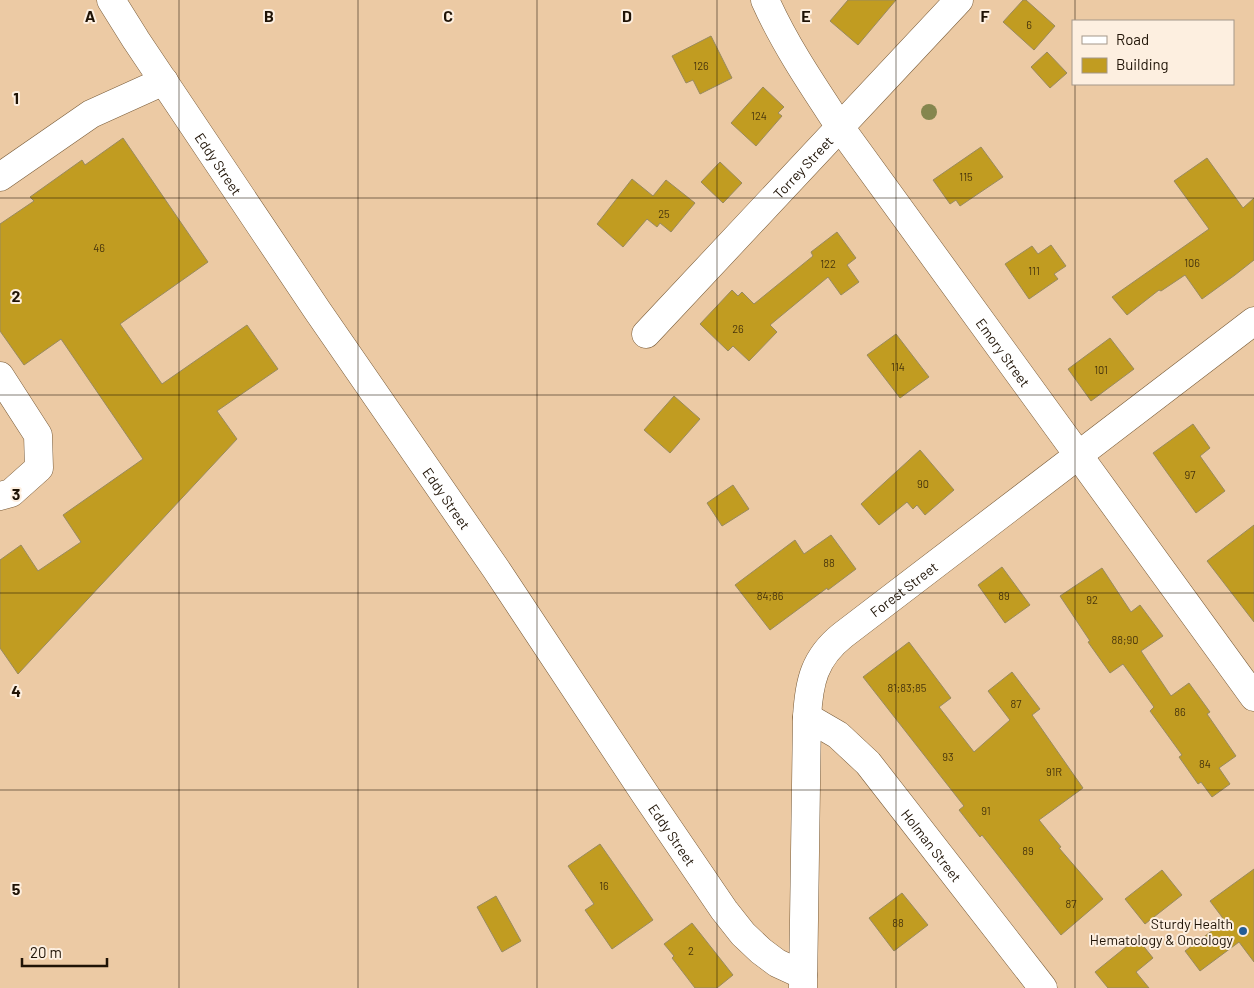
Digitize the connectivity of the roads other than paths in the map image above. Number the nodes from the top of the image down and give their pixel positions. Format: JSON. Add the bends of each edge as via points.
{"nodes":[{"id":1,"x":112,"y":0,"type":"edge"},
{"id":2,"x":765,"y":0,"type":"edge"},
{"id":3,"x":958,"y":0,"type":"edge"},
{"id":4,"x":164,"y":81,"type":"junction"},
{"id":5,"x":840,"y":127,"type":"junction"},
{"id":6,"x":0,"y":177,"type":"edge"},
{"id":7,"x":1254,"y":322,"type":"edge"},
{"id":8,"x":646,"y":334,"type":"dead end"},
{"id":9,"x":0,"y":376,"type":"edge"},
{"id":10,"x":1080,"y":455,"type":"junction"},
{"id":11,"x":0,"y":496,"type":"edge"},
{"id":12,"x":1254,"y":697,"type":"edge"},
{"id":13,"x":807,"y":717,"type":"junction"},
{"id":14,"x":803,"y":982,"type":"edge"},
{"id":15,"x":1043,"y":988,"type":"edge"}],
"edges":[{"from":1,"to":4,"type":"street","name":"Eddy Street"},
{"from":2,"to":5,"type":"street","name":"Emory Street","via":[[794,56]]},
{"from":3,"to":5,"type":"street","name":"Torrey Street"},
{"from":4,"to":6,"type":"street","via":[[91,114]]},
{"from":4,"to":14,"type":"street","name":"Eddy Street","via":[[317,310],[496,568],[724,910],[761,951]]},
{"from":5,"to":8,"type":"street","name":"Torrey Street"},
{"from":5,"to":10,"type":"street","name":"Emory Street"},
{"from":7,"to":10,"type":"street","name":"Forest Street"},
{"from":9,"to":11,"type":"street","via":[[38,435],[39,468],[12,493]]},
{"from":10,"to":12,"type":"street","name":"Emory Street"},
{"from":10,"to":13,"type":"street","name":"Forest Street","via":[[835,641],[815,669]]},
{"from":13,"to":14,"type":"street","name":"Forest Street"},
{"from":13,"to":15,"type":"street","name":"Holman Street","via":[[838,735],[868,763]]}]}
